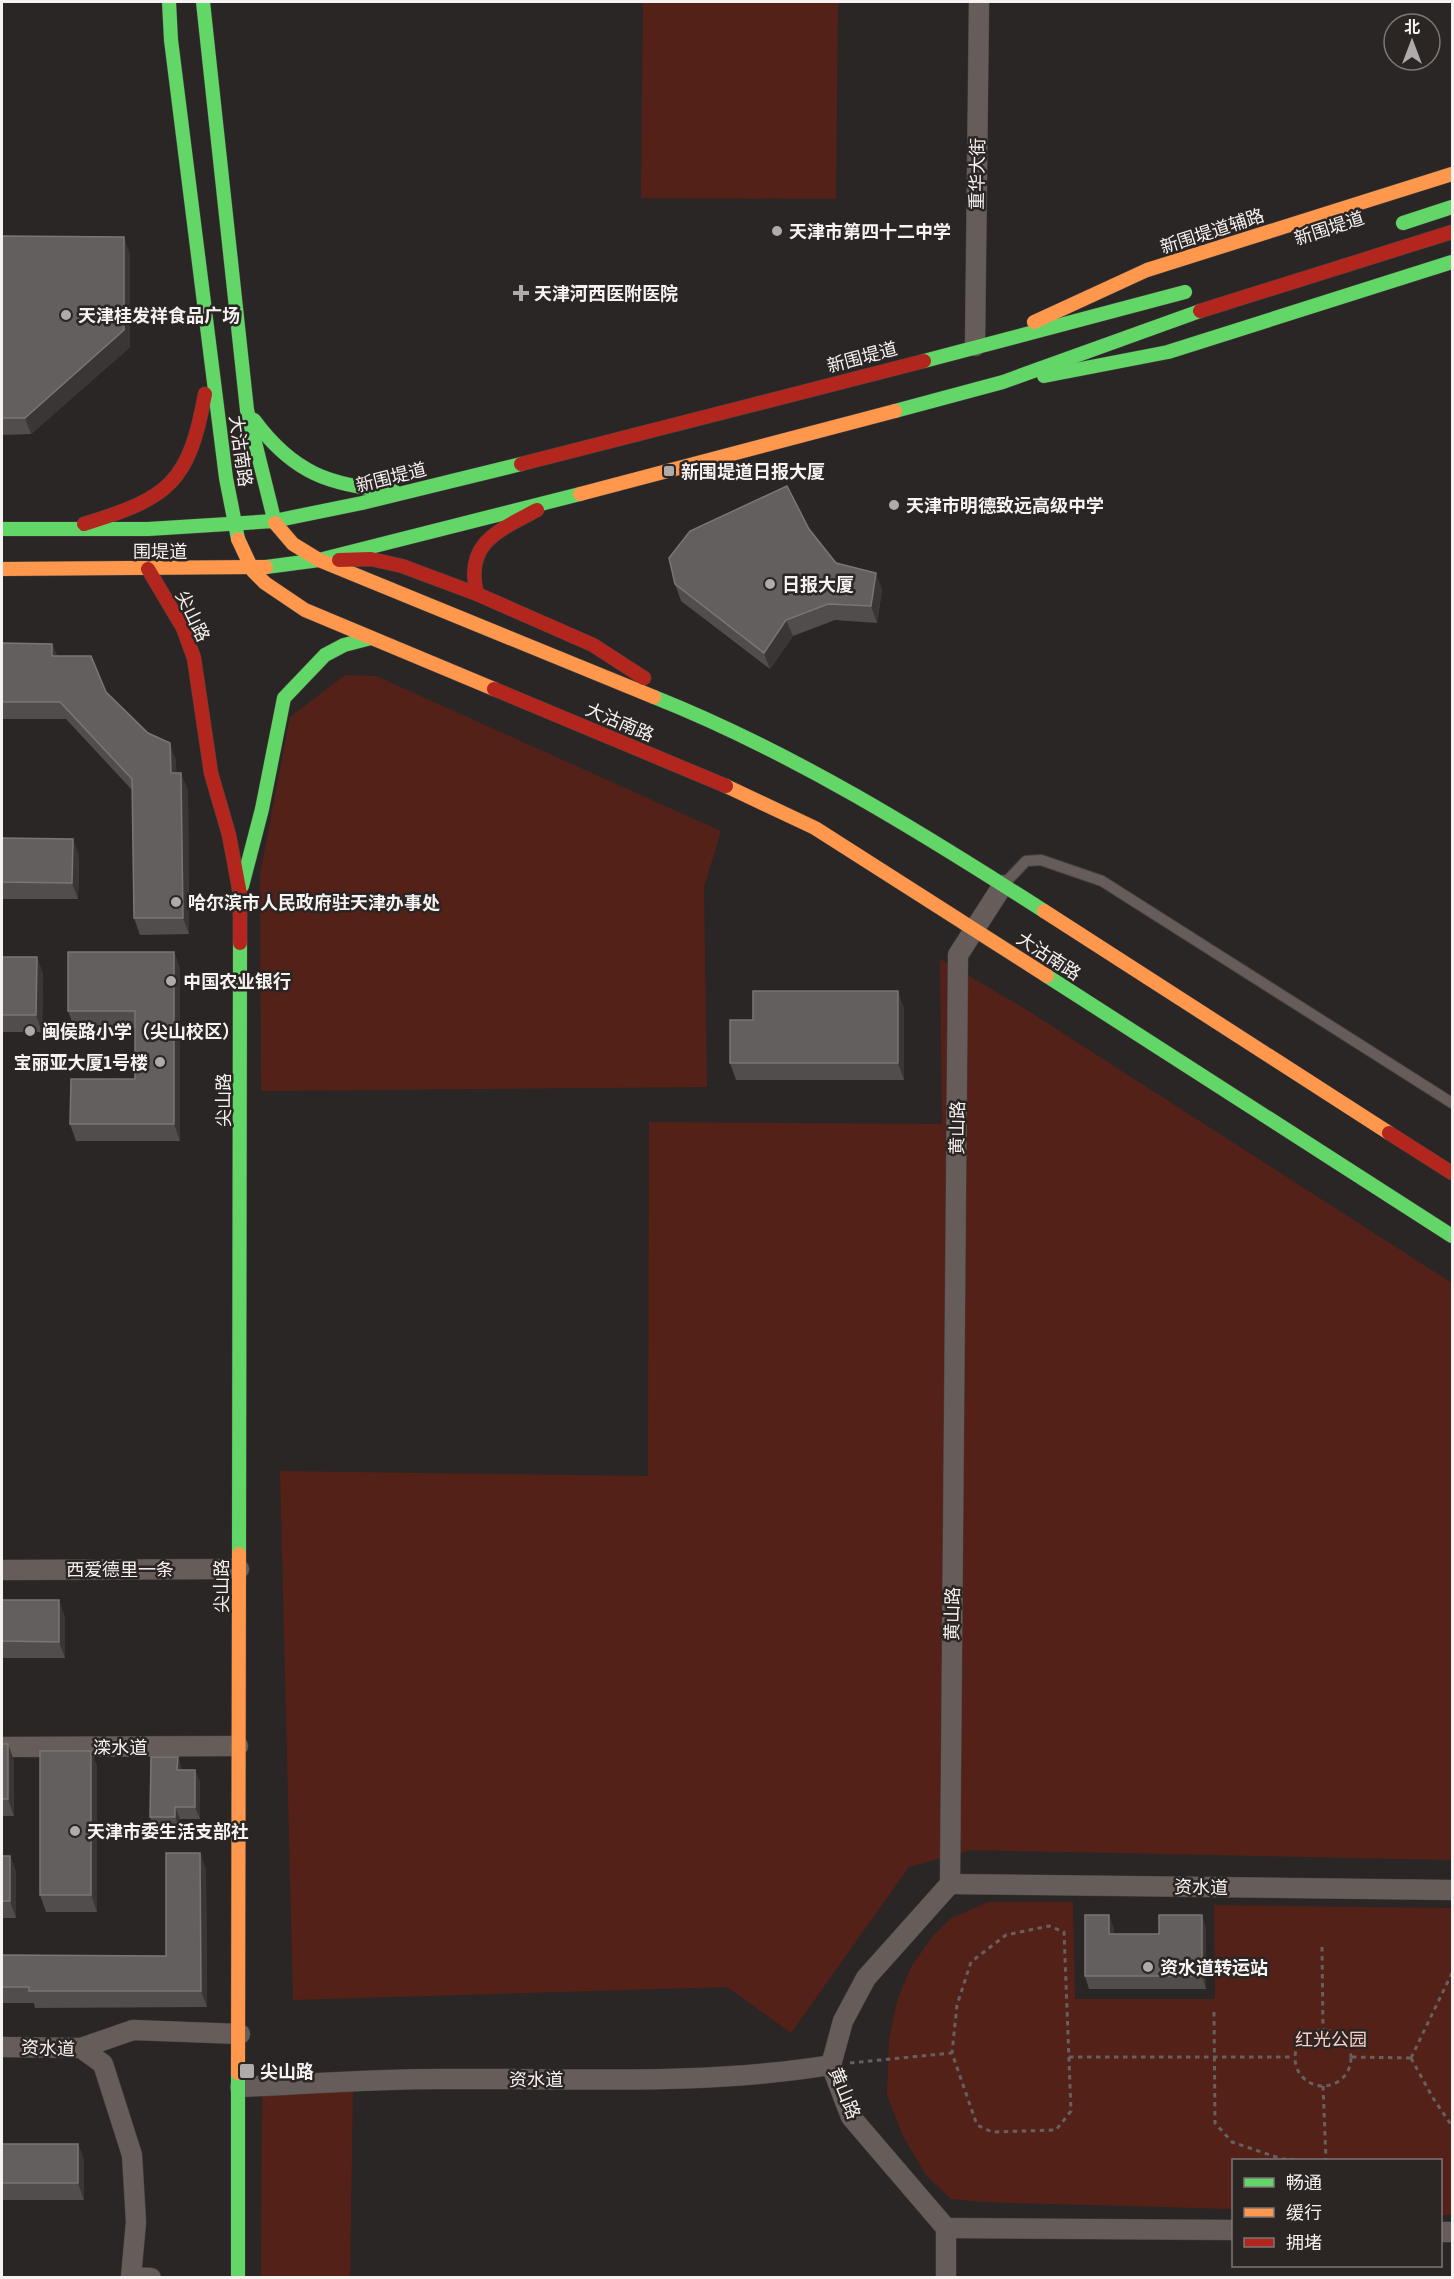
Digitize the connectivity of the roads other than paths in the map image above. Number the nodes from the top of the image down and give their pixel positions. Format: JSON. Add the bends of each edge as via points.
{"nodes":[{"id":1,"x":169,"y":2,"type":"edge"},
{"id":2,"x":203,"y":2,"type":"edge"},
{"id":3,"x":979,"y":2,"type":"edge"},
{"id":4,"x":1452,"y":174,"type":"edge"},
{"id":5,"x":1452,"y":207,"type":"edge"},
{"id":6,"x":1386,"y":228,"type":"dead end"},
{"id":7,"x":1452,"y":232,"type":"edge"},
{"id":8,"x":1452,"y":262,"type":"edge"},
{"id":9,"x":1198,"y":288,"type":"dead end"},
{"id":10,"x":983,"y":344,"type":"junction"},
{"id":11,"x":210,"y":360,"type":"junction"},
{"id":12,"x":1003,"y":382,"type":"junction"},
{"id":13,"x":247,"y":410,"type":"junction"},
{"id":14,"x":404,"y":492,"type":"junction"},
{"id":15,"x":550,"y":501,"type":"junction"},
{"id":16,"x":274,"y":521,"type":"junction"},
{"id":17,"x":234,"y":525,"type":"junction"},
{"id":18,"x":2,"y":529,"type":"edge"},
{"id":19,"x":69,"y":529,"type":"junction"},
{"id":20,"x":319,"y":560,"type":"junction"},
{"id":21,"x":2,"y":569,"type":"edge"},
{"id":22,"x":148,"y":569,"type":"junction"},
{"id":23,"x":250,"y":569,"type":"junction"},
{"id":24,"x":477,"y":594,"type":"junction"},
{"id":25,"x":371,"y":638,"type":"junction"},
{"id":26,"x":702,"y":716,"type":"junction"},
{"id":27,"x":1003,"y":885,"type":"junction"},
{"id":28,"x":240,"y":894,"type":"junction"},
{"id":29,"x":974,"y":928,"type":"junction"},
{"id":30,"x":1452,"y":1103,"type":"edge"},
{"id":31,"x":1452,"y":1173,"type":"edge"},
{"id":32,"x":1452,"y":1236,"type":"edge"},
{"id":33,"x":239,"y":1569,"type":"junction"},
{"id":34,"x":2,"y":1570,"type":"edge"},
{"id":35,"x":238,"y":1746,"type":"junction"},
{"id":36,"x":2,"y":1747,"type":"edge"},
{"id":37,"x":950,"y":1884,"type":"junction"},
{"id":38,"x":1452,"y":1890,"type":"edge"},
{"id":39,"x":240,"y":2034,"type":"junction"},
{"id":40,"x":2,"y":2047,"type":"edge"},
{"id":41,"x":81,"y":2048,"type":"junction"},
{"id":42,"x":831,"y":2065,"type":"junction"},
{"id":43,"x":240,"y":2087,"type":"junction"},
{"id":44,"x":946,"y":2228,"type":"junction"},
{"id":45,"x":1232,"y":2230,"type":"edge"},
{"id":46,"x":151,"y":2277,"type":"edge"},
{"id":47,"x":238,"y":2277,"type":"edge"},
{"id":48,"x":946,"y":2277,"type":"edge"}],
"edges":[{"from":1,"to":11,"type":"main road","name":"大沽南路"},
{"from":2,"to":13,"type":"main road","name":"大沽南路"},
{"from":3,"to":10,"type":"street","name":"重华大街"},
{"from":4,"to":10,"type":"main road","name":"新围堤道辅路","via":[[1147,270]]},
{"from":5,"to":6,"type":"main road","name":"新围堤道"},
{"from":7,"to":12,"type":"main road","via":[[1160,322]]},
{"from":8,"to":12,"type":"main road","via":[[1168,352]]},
{"from":9,"to":10,"type":"main road","name":"新围堤道"},
{"from":10,"to":14,"type":"main road","name":"新围堤道","via":[[674,427]]},
{"from":11,"to":17,"type":"main road","name":"大沽南路"},
{"from":11,"to":19,"type":"main road","via":[[200,429],[193,451],[173,482],[148,503]]},
{"from":12,"to":15,"type":"main road"},
{"from":13,"to":14,"type":"main road","via":[[274,448],[310,474],[357,489]]},
{"from":13,"to":16,"type":"main road","name":"大沽南路"},
{"from":14,"to":16,"type":"main road","name":"新围堤道"},
{"from":15,"to":20,"type":"main road"},
{"from":15,"to":24,"type":"main road","via":[[479,548],[470,564]]},
{"from":16,"to":17,"type":"main road","name":"围堤道"},
{"from":16,"to":20,"type":"main road","name":"大沽南路","via":[[292,545]]},
{"from":17,"to":19,"type":"main road","name":"围堤道"},
{"from":17,"to":23,"type":"main road","name":"大沽南路"},
{"from":18,"to":19,"type":"main road","name":"围堤道"},
{"from":20,"to":23,"type":"main road","name":"围堤道"},
{"from":20,"to":24,"type":"main road","via":[[371,559],[402,566]]},
{"from":20,"to":26,"type":"main road","name":"大沽南路"},
{"from":21,"to":22,"type":"main road","name":"围堤道"},
{"from":22,"to":23,"type":"main road","name":"围堤道"},
{"from":22,"to":28,"type":"main road","name":"尖山路","via":[[183,628],[194,658],[211,773]]},
{"from":23,"to":25,"type":"main road","name":"大沽南路","via":[[279,595],[305,610]]},
{"from":24,"to":26,"type":"main road","via":[[593,645]]},
{"from":25,"to":28,"type":"main road","name":"尖山路","via":[[325,655],[284,698]]},
{"from":25,"to":29,"type":"main road","name":"大沽南路","via":[[771,805],[853,851]]},
{"from":26,"to":27,"type":"main road","name":"大沽南路","via":[[866,801]]},
{"from":27,"to":29,"type":"street","name":"黄山路"},
{"from":27,"to":30,"type":"lane","via":[[1026,861],[1041,860],[1102,881]]},
{"from":27,"to":31,"type":"main road","name":"大沽南路"},
{"from":28,"to":33,"type":"main road","name":"尖山路"},
{"from":29,"to":32,"type":"main road","name":"大沽南路"},
{"from":29,"to":37,"type":"street","name":"黄山路","via":[[958,955]]},
{"from":33,"to":34,"type":"street","name":"西爱德里一条"},
{"from":33,"to":35,"type":"main road","name":"尖山路"},
{"from":35,"to":36,"type":"street","name":"滦水道"},
{"from":35,"to":39,"type":"main road","name":"尖山路"},
{"from":37,"to":38,"type":"street","name":"资水道"},
{"from":37,"to":42,"type":"street","name":"黄山路","via":[[866,1978],[843,2021]]},
{"from":39,"to":41,"type":"street","via":[[133,2030]]},
{"from":39,"to":43,"type":"main road","name":"尖山路"},
{"from":40,"to":41,"type":"street","name":"资水道"},
{"from":41,"to":46,"type":"street","name":"资水道","via":[[103,2064],[132,2155],[136,2222],[131,2277]]},
{"from":42,"to":43,"type":"street","name":"资水道","via":[[766,2075],[436,2079]]},
{"from":42,"to":44,"type":"street","name":"黄山路","via":[[851,2117]]},
{"from":43,"to":47,"type":"main road","name":"尖山路"},
{"from":44,"to":45,"type":"street"},
{"from":44,"to":48,"type":"street"}]}
